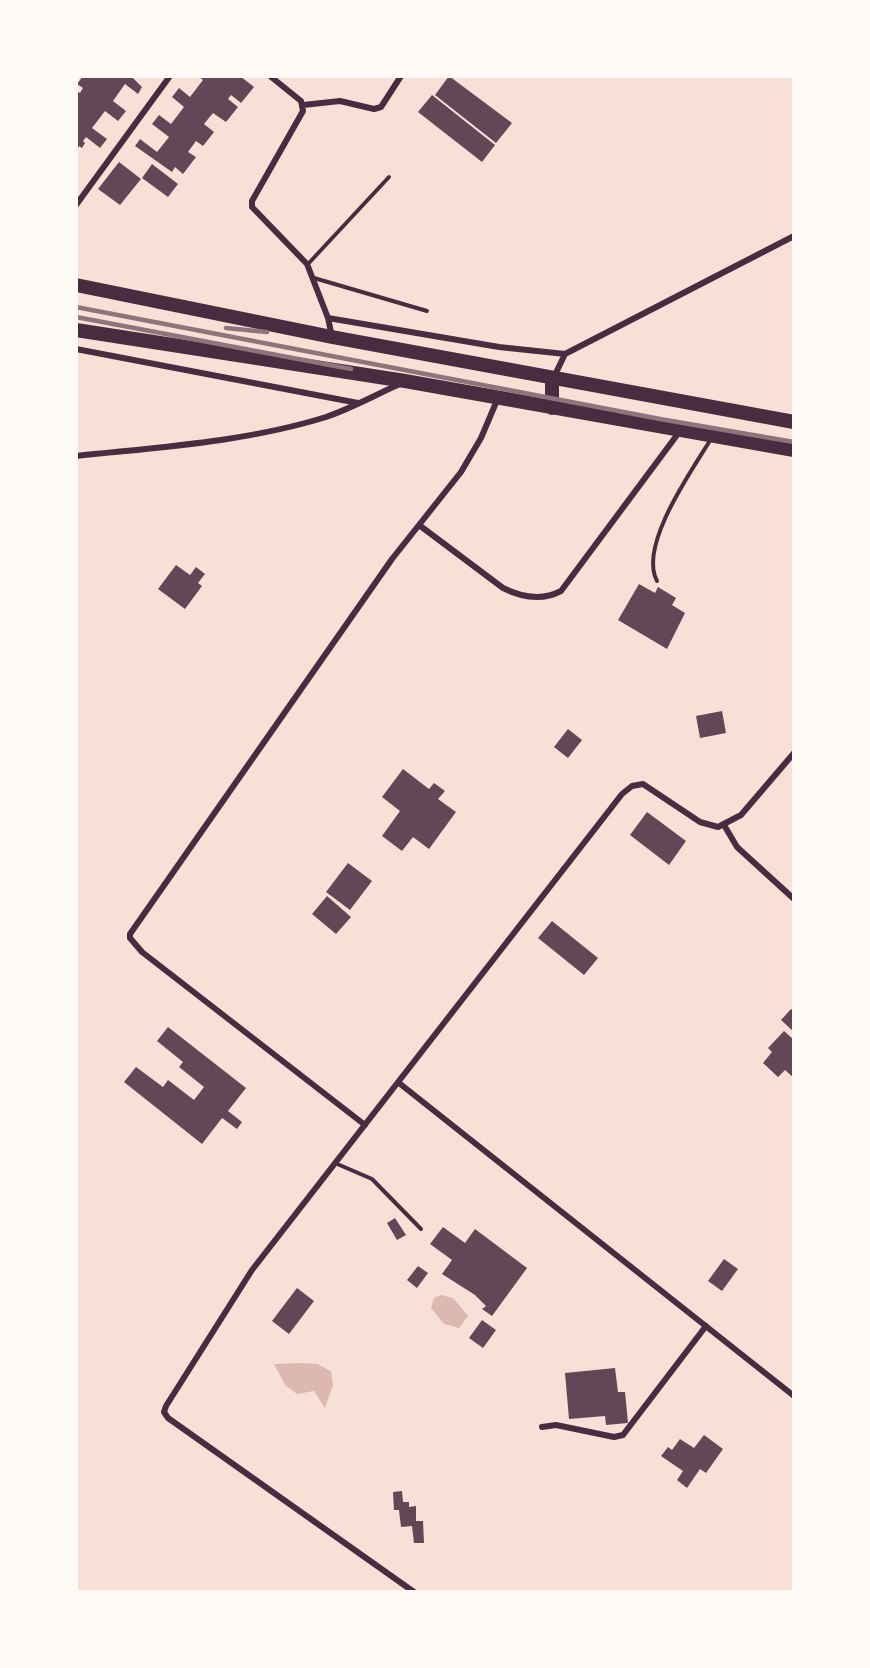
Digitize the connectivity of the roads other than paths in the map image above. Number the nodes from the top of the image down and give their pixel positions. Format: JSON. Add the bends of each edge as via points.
{"nodes":[{"id":1,"x":170,"y":76,"type":"edge"},
{"id":2,"x":270,"y":76,"type":"edge"},
{"id":3,"x":401,"y":76,"type":"edge"},
{"id":4,"x":303,"y":105,"type":"junction"},
{"id":5,"x":389,"y":177,"type":"dead end"},
{"id":6,"x":76,"y":205,"type":"edge"},
{"id":7,"x":794,"y":236,"type":"edge"},
{"id":8,"x":307,"y":264,"type":"junction"},
{"id":9,"x":314,"y":278,"type":"junction"},
{"id":10,"x":76,"y":285,"type":"edge"},
{"id":11,"x":427,"y":311,"type":"dead end"},
{"id":12,"x":328,"y":318,"type":"junction"},
{"id":13,"x":76,"y":330,"type":"edge"},
{"id":14,"x":332,"y":337,"type":"junction"},
{"id":15,"x":76,"y":349,"type":"edge"},
{"id":16,"x":565,"y":354,"type":"junction"},
{"id":17,"x":552,"y":379,"type":"junction"},
{"id":18,"x":405,"y":381,"type":"junction"},
{"id":19,"x":498,"y":398,"type":"junction"},
{"id":20,"x":359,"y":403,"type":"junction"},
{"id":21,"x":552,"y":408,"type":"junction"},
{"id":22,"x":794,"y":422,"type":"edge"},
{"id":23,"x":680,"y":430,"type":"junction"},
{"id":24,"x":713,"y":436,"type":"junction"},
{"id":25,"x":794,"y":450,"type":"edge"},
{"id":26,"x":76,"y":456,"type":"edge"},
{"id":27,"x":419,"y":525,"type":"junction"},
{"id":28,"x":657,"y":581,"type":"dead end"},
{"id":29,"x":794,"y":753,"type":"edge"},
{"id":30,"x":724,"y":825,"type":"junction"},
{"id":31,"x":794,"y":899,"type":"edge"},
{"id":32,"x":399,"y":1083,"type":"junction"},
{"id":33,"x":364,"y":1125,"type":"junction"},
{"id":34,"x":334,"y":1162,"type":"junction"},
{"id":35,"x":421,"y":1229,"type":"dead end"},
{"id":36,"x":706,"y":1326,"type":"junction"},
{"id":37,"x":794,"y":1396,"type":"edge"},
{"id":38,"x":542,"y":1427,"type":"dead end"},
{"id":39,"x":414,"y":1592,"type":"edge"}],
"edges":[{"from":1,"to":6,"type":"street"},
{"from":2,"to":4,"type":"street"},
{"from":3,"to":4,"type":"street","via":[[381,107],[375,109],[340,101]]},
{"from":4,"to":8,"type":"street","via":[[301,117],[251,204],[258,217]]},
{"from":5,"to":8,"type":"lane"},
{"from":7,"to":16,"type":"street"},
{"from":8,"to":9,"type":"street"},
{"from":9,"to":11,"type":"lane"},
{"from":9,"to":12,"type":"street"},
{"from":10,"to":14,"type":"highway"},
{"from":12,"to":14,"type":"street"},
{"from":12,"to":16,"type":"street"},
{"from":13,"to":18,"type":"highway"},
{"from":14,"to":17,"type":"highway"},
{"from":15,"to":20,"type":"street"},
{"from":16,"to":17,"type":"street"},
{"from":17,"to":21,"type":"highway"},
{"from":17,"to":22,"type":"highway"},
{"from":18,"to":19,"type":"highway"},
{"from":18,"to":20,"type":"street"},
{"from":19,"to":21,"type":"highway"},
{"from":19,"to":27,"type":"street","via":[[470,460]]},
{"from":20,"to":26,"type":"street","via":[[327,416],[252,435]]},
{"from":21,"to":23,"type":"highway"},
{"from":23,"to":24,"type":"highway"},
{"from":23,"to":27,"type":"street","via":[[561,591],[553,595],[516,595]]},
{"from":24,"to":25,"type":"highway"},
{"from":24,"to":28,"type":"lane","via":[[658,536],[653,556]]},
{"from":27,"to":33,"type":"street","via":[[130,934],[142,952]]},
{"from":29,"to":30,"type":"street","via":[[741,815]]},
{"from":30,"to":31,"type":"street","via":[[737,847]]},
{"from":30,"to":32,"type":"street","via":[[716,828],[700,822],[643,784],[629,788]]},
{"from":32,"to":33,"type":"street"},
{"from":32,"to":36,"type":"street"},
{"from":33,"to":34,"type":"street"},
{"from":34,"to":35,"type":"lane","via":[[372,1179]]},
{"from":34,"to":39,"type":"street","via":[[252,1270],[174,1391],[165,1412],[168,1418]]},
{"from":36,"to":37,"type":"street"},
{"from":36,"to":38,"type":"street","via":[[623,1435],[615,1437],[556,1425]]}]}
